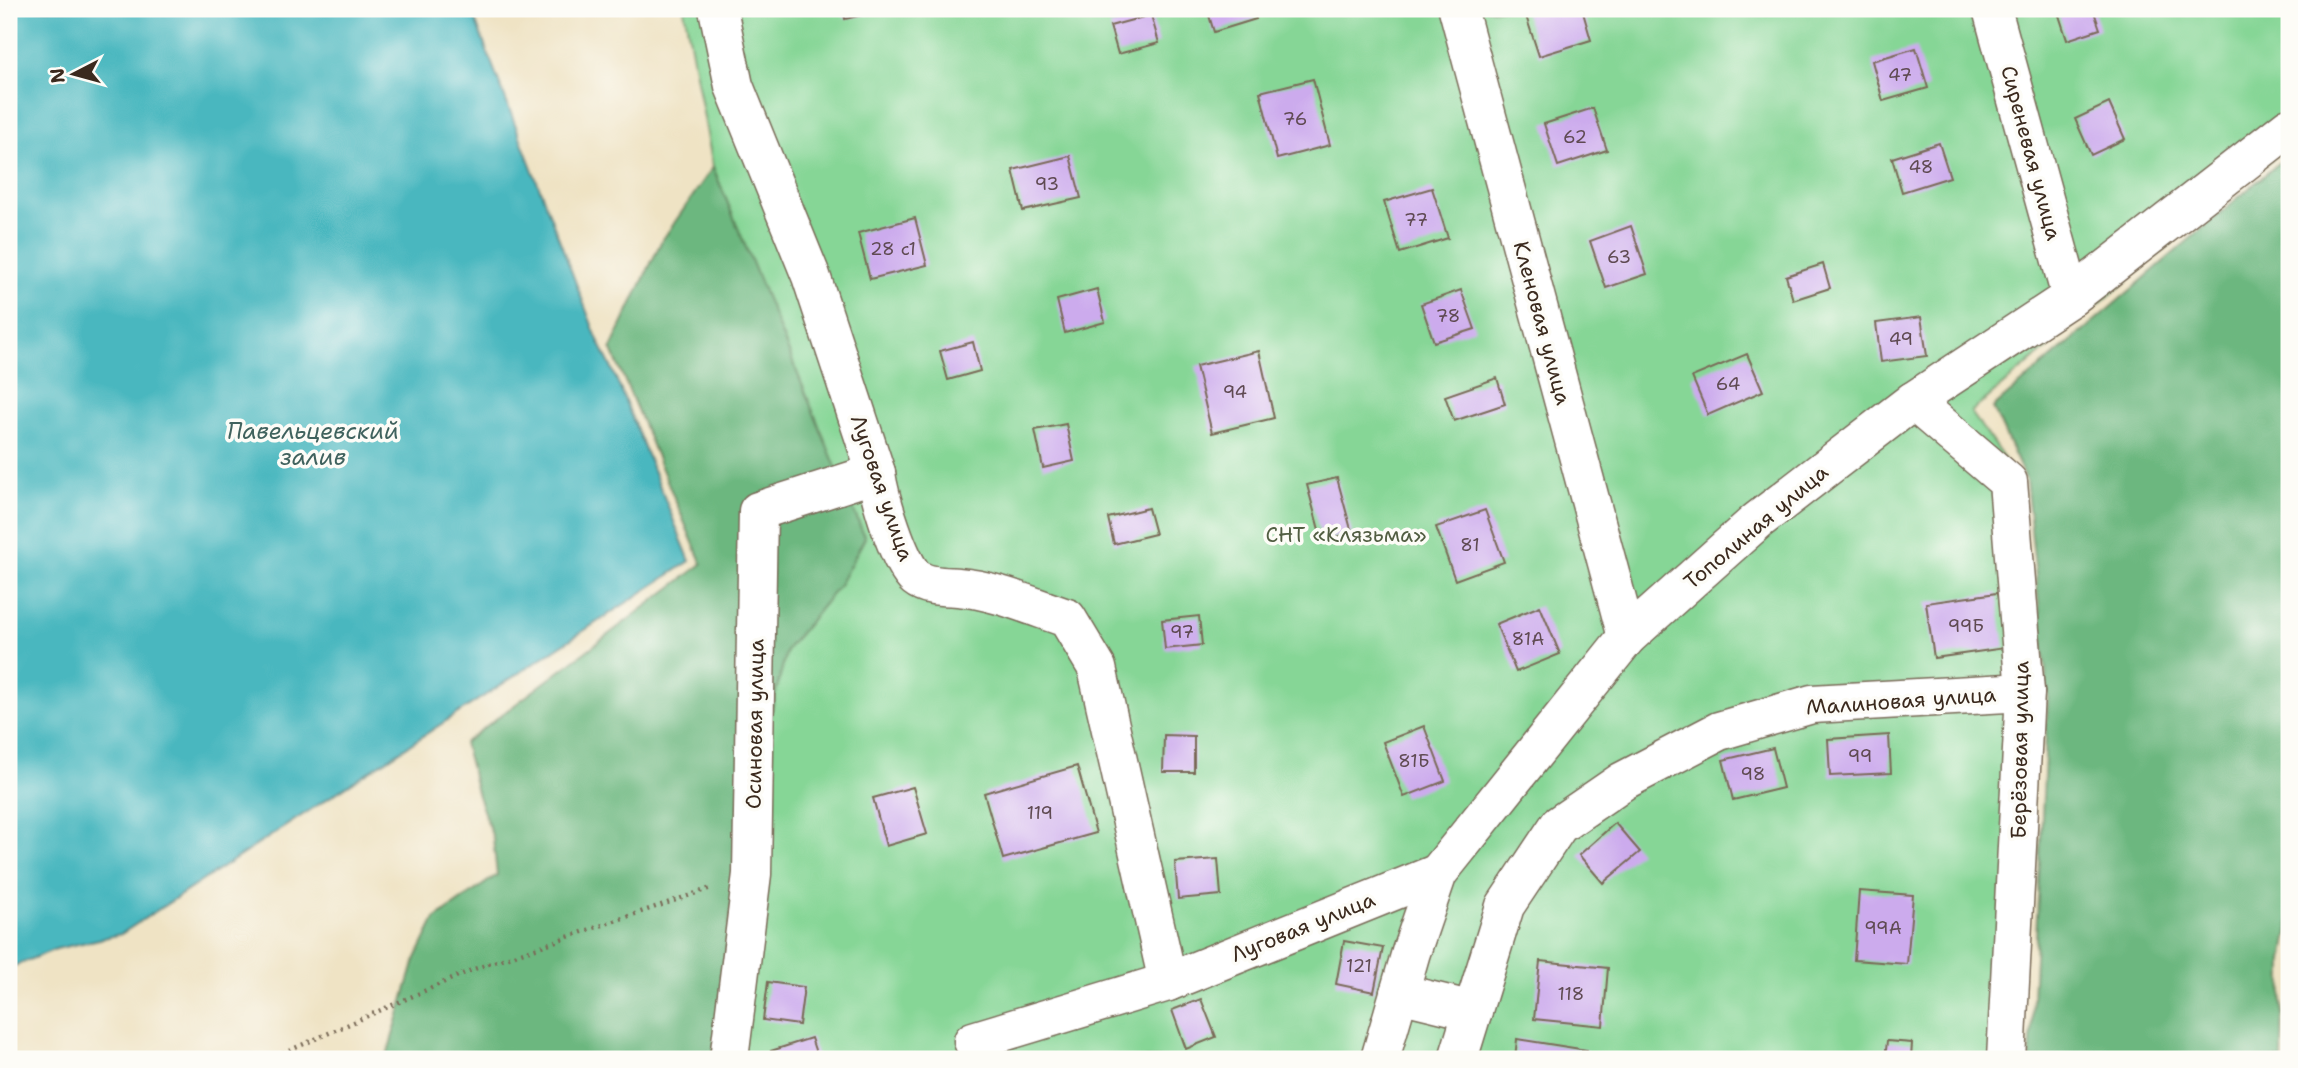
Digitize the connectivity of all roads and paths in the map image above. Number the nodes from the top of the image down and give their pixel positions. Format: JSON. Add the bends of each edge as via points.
{"nodes":[{"id":1,"x":718,"y":9,"type":"edge"},
{"id":2,"x":1458,"y":9,"type":"edge"},
{"id":3,"x":1992,"y":9,"type":"edge"},
{"id":4,"x":2289,"y":127,"type":"edge"},
{"id":5,"x":2071,"y":297,"type":"junction"},
{"id":6,"x":1913,"y":401,"type":"junction"},
{"id":7,"x":876,"y":473,"type":"junction"},
{"id":8,"x":1627,"y":637,"type":"junction"},
{"id":9,"x":2025,"y":692,"type":"junction"},
{"id":10,"x":1438,"y":873,"type":"junction"},
{"id":11,"x":752,"y":874,"type":"junction"},
{"id":12,"x":1168,"y":982,"type":"junction"},
{"id":13,"x":1399,"y":993,"type":"junction"},
{"id":14,"x":1473,"y":1011,"type":"junction"},
{"id":15,"x":973,"y":1041,"type":"dead end"},
{"id":16,"x":270,"y":1059,"type":"edge"},
{"id":17,"x":729,"y":1059,"type":"edge"},
{"id":18,"x":1380,"y":1059,"type":"edge"},
{"id":19,"x":1458,"y":1059,"type":"edge"},
{"id":20,"x":2006,"y":1059,"type":"edge"}],
"edges":[{"from":1,"to":7,"type":"lane","name":"Луговая улица","via":[[734,86],[811,276]]},
{"from":2,"to":8,"type":"lane","name":"Кленовая улица"},
{"from":3,"to":5,"type":"lane","name":"Сиреневая улица"},
{"from":4,"to":5,"type":"lane","name":"Тополиная улица"},
{"from":5,"to":6,"type":"lane","name":"Тополиная улица"},
{"from":6,"to":8,"type":"lane","name":"Тополиная улица","via":[[1757,521]]},
{"from":6,"to":9,"type":"lane","name":"Берёзовая улица","via":[[2008,482]]},
{"from":7,"to":11,"type":"lane","name":"Осиновая улица","via":[[758,511]]},
{"from":7,"to":12,"type":"lane","name":"Луговая улица","via":[[902,558],[916,578],[932,585],[978,589],[1067,618],[1097,668]]},
{"from":8,"to":10,"type":"lane","name":"Тополиная улица"},
{"from":9,"to":14,"type":"lane","name":"Малиновая улица","via":[[1812,704],[1719,731],[1623,781],[1559,825],[1505,906]]},
{"from":9,"to":20,"type":"lane","name":"Берёзовая улица"},
{"from":10,"to":12,"type":"lane","name":"Луговая улица"},
{"from":10,"to":13,"type":"lane","name":"Тополиная улица"},
{"from":11,"to":16,"type":"path","via":[[474,969]]},
{"from":11,"to":17,"type":"lane","name":"Осиновая улица"},
{"from":12,"to":15,"type":"lane","name":"Луговая улица"},
{"from":13,"to":14,"type":"lane"},
{"from":13,"to":18,"type":"lane","name":"Тополиная улица"},
{"from":14,"to":19,"type":"lane","name":"Малиновая улица"}]}
